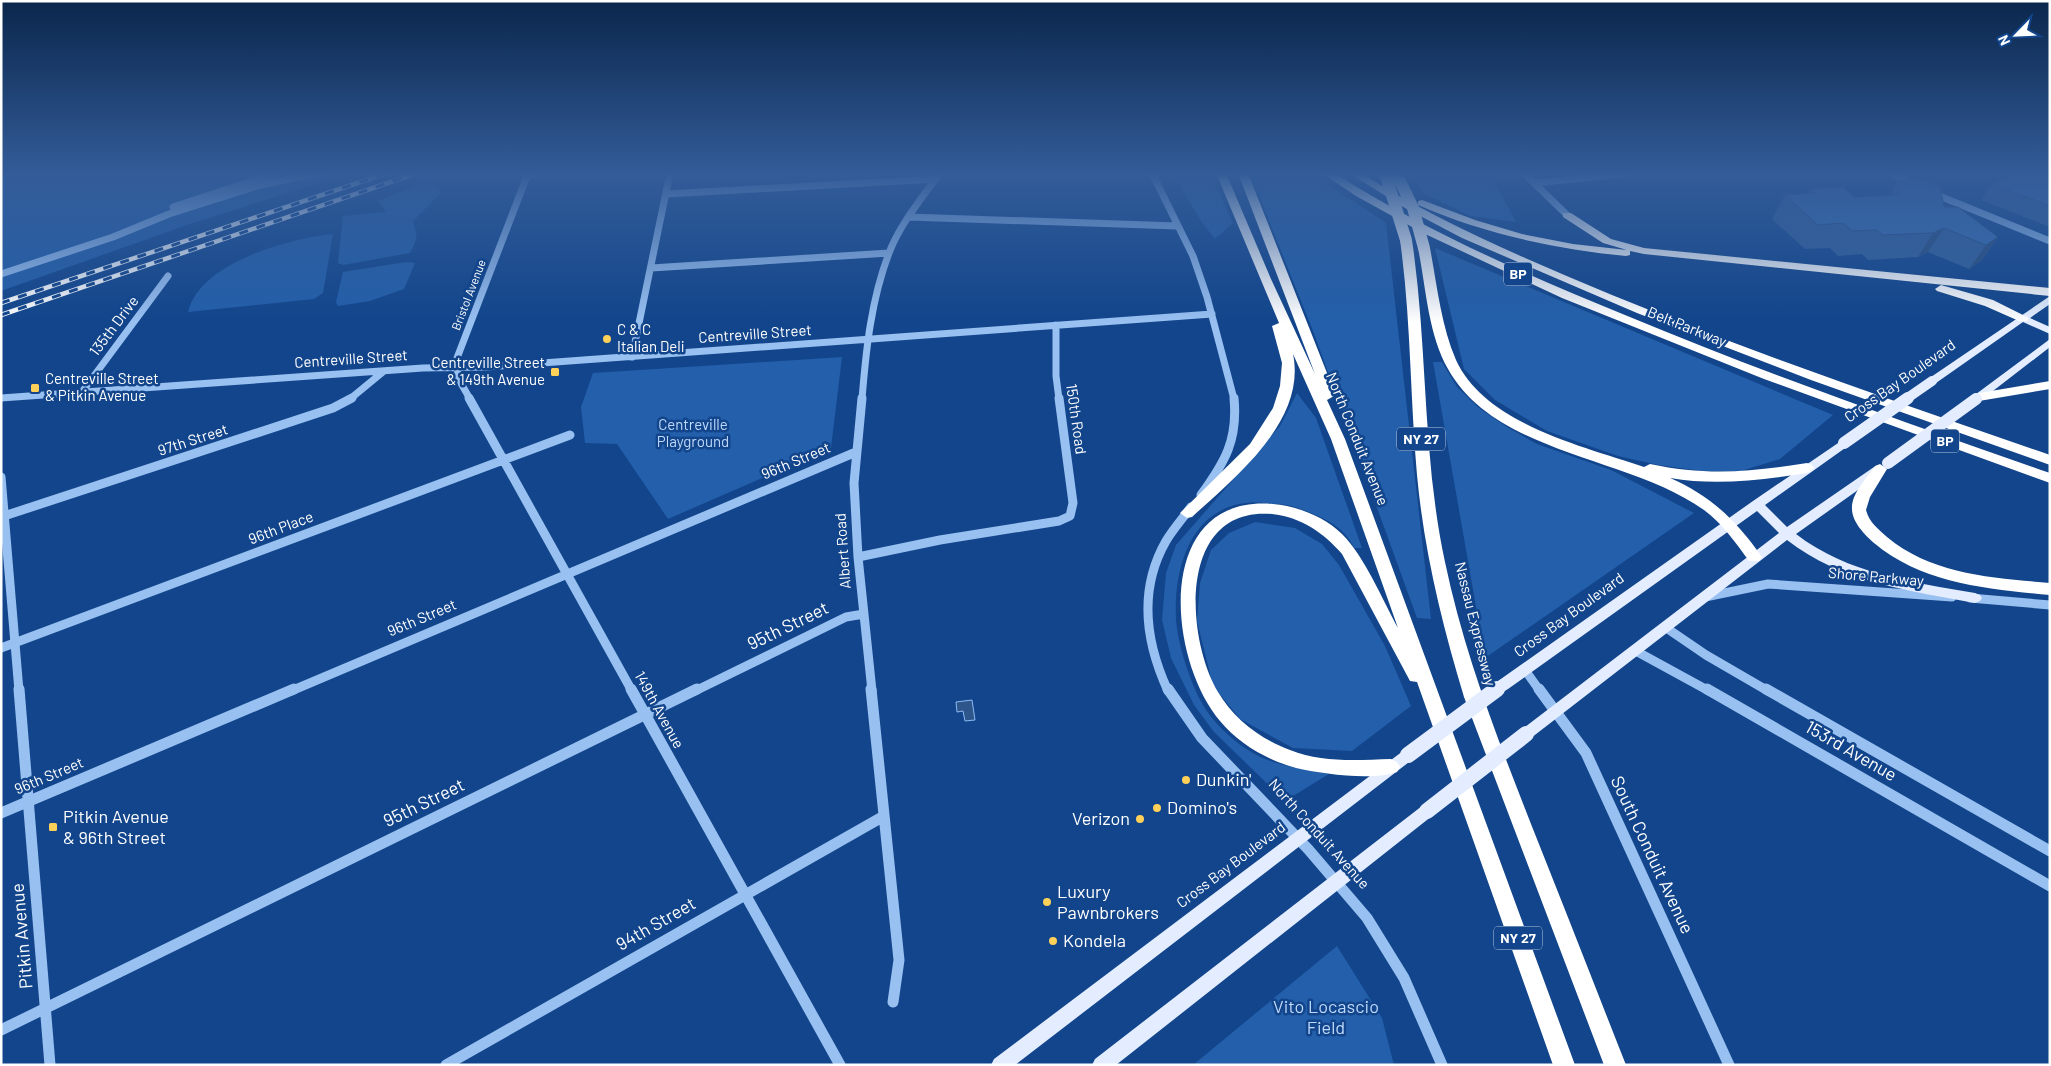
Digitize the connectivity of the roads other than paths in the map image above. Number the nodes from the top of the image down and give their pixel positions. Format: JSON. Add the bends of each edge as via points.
{"nodes":[{"id":1,"x":145,"y":223,"type":"edge"},
{"id":2,"x":509,"y":223,"type":"edge"},
{"id":3,"x":660,"y":223,"type":"edge"},
{"id":4,"x":906,"y":223,"type":"edge"},
{"id":5,"x":1081,"y":223,"type":"edge"},
{"id":6,"x":1176,"y":223,"type":"edge"},
{"id":7,"x":1242,"y":223,"type":"edge"},
{"id":8,"x":1262,"y":223,"type":"edge"},
{"id":9,"x":1402,"y":223,"type":"edge"},
{"id":10,"x":1412,"y":223,"type":"edge"},
{"id":11,"x":1417,"y":223,"type":"edge"},
{"id":12,"x":1441,"y":223,"type":"edge"},
{"id":13,"x":1470,"y":223,"type":"edge"},
{"id":14,"x":1572,"y":223,"type":"edge"},
{"id":15,"x":1580,"y":223,"type":"edge"},
{"id":16,"x":2006,"y":223,"type":"edge"},
{"id":17,"x":1178,"y":226,"type":"junction"},
{"id":18,"x":2050,"y":241,"type":"edge"},
{"id":19,"x":1566,"y":247,"type":"junction"},
{"id":20,"x":889,"y":253,"type":"junction"},
{"id":21,"x":1682,"y":257,"type":"junction"},
{"id":22,"x":651,"y":268,"type":"junction"},
{"id":23,"x":1,"y":273,"type":"edge"},
{"id":24,"x":1848,"y":273,"type":"junction"},
{"id":25,"x":168,"y":276,"type":"dead end"},
{"id":26,"x":1265,"y":279,"type":"junction"},
{"id":27,"x":2050,"y":292,"type":"edge"},
{"id":28,"x":2050,"y":299,"type":"edge"},
{"id":29,"x":1212,"y":314,"type":"junction"},
{"id":30,"x":2023,"y":318,"type":"junction"},
{"id":31,"x":1056,"y":325,"type":"junction"},
{"id":32,"x":2050,"y":331,"type":"edge"},
{"id":33,"x":868,"y":339,"type":"junction"},
{"id":34,"x":2050,"y":342,"type":"edge"},
{"id":35,"x":632,"y":357,"type":"junction"},
{"id":36,"x":457,"y":368,"type":"junction"},
{"id":37,"x":384,"y":371,"type":"junction"},
{"id":38,"x":2050,"y":385,"type":"edge"},
{"id":39,"x":82,"y":392,"type":"junction"},
{"id":40,"x":1,"y":398,"type":"edge"},
{"id":41,"x":1873,"y":398,"type":"junction"},
{"id":42,"x":1977,"y":398,"type":"junction"},
{"id":43,"x":1839,"y":404,"type":"junction"},
{"id":44,"x":570,"y":435,"type":"dead end"},
{"id":45,"x":1338,"y":439,"type":"junction"},
{"id":46,"x":856,"y":452,"type":"junction"},
{"id":47,"x":2050,"y":452,"type":"edge"},
{"id":48,"x":1603,"y":457,"type":"junction"},
{"id":49,"x":503,"y":460,"type":"junction"},
{"id":50,"x":2050,"y":460,"type":"edge"},
{"id":51,"x":1884,"y":466,"type":"junction"},
{"id":52,"x":1807,"y":468,"type":"junction"},
{"id":53,"x":1,"y":477,"type":"edge"},
{"id":54,"x":2050,"y":478,"type":"edge"},
{"id":55,"x":2050,"y":488,"type":"edge"},
{"id":56,"x":1757,"y":504,"type":"junction"},
{"id":57,"x":1187,"y":513,"type":"junction"},
{"id":58,"x":3,"y":517,"type":"edge"},
{"id":59,"x":1728,"y":523,"type":"junction"},
{"id":60,"x":1786,"y":535,"type":"junction"},
{"id":61,"x":1754,"y":557,"type":"junction"},
{"id":62,"x":858,"y":558,"type":"junction"},
{"id":63,"x":567,"y":574,"type":"junction"},
{"id":64,"x":2050,"y":589,"type":"edge"},
{"id":65,"x":1702,"y":598,"type":"junction"},
{"id":66,"x":1975,"y":598,"type":"junction"},
{"id":67,"x":2050,"y":605,"type":"edge"},
{"id":68,"x":864,"y":614,"type":"junction"},
{"id":69,"x":1665,"y":627,"type":"junction"},
{"id":70,"x":15,"y":643,"type":"junction"},
{"id":71,"x":1,"y":648,"type":"edge"},
{"id":72,"x":1634,"y":650,"type":"junction"},
{"id":73,"x":1525,"y":670,"type":"junction"},
{"id":74,"x":1437,"y":712,"type":"junction"},
{"id":75,"x":1555,"y":712,"type":"junction"},
{"id":76,"x":644,"y":714,"type":"junction"},
{"id":77,"x":1391,"y":767,"type":"junction"},
{"id":78,"x":29,"y":801,"type":"junction"},
{"id":79,"x":1,"y":813,"type":"edge"},
{"id":80,"x":884,"y":816,"type":"junction"},
{"id":81,"x":1298,"y":839,"type":"junction"},
{"id":82,"x":2050,"y":851,"type":"edge"},
{"id":83,"x":1336,"y":882,"type":"junction"},
{"id":84,"x":2050,"y":886,"type":"edge"},
{"id":85,"x":744,"y":893,"type":"junction"},
{"id":86,"x":893,"y":1002,"type":"dead end"},
{"id":87,"x":45,"y":1008,"type":"junction"},
{"id":88,"x":1,"y":1030,"type":"edge"},
{"id":89,"x":50,"y":1065,"type":"edge"},
{"id":90,"x":446,"y":1065,"type":"edge"},
{"id":91,"x":840,"y":1065,"type":"edge"},
{"id":92,"x":1000,"y":1065,"type":"edge"},
{"id":93,"x":1101,"y":1065,"type":"edge"},
{"id":94,"x":1442,"y":1065,"type":"edge"},
{"id":95,"x":1564,"y":1065,"type":"edge"},
{"id":96,"x":1615,"y":1065,"type":"edge"},
{"id":97,"x":1729,"y":1065,"type":"edge"}],
"edges":[{"from":1,"to":23,"type":"street"},
{"from":2,"to":36,"type":"street","name":"Bristol Avenue","via":[[457,358]]},
{"from":3,"to":22,"type":"street"},
{"from":4,"to":20,"type":"street","name":"Albert Road"},
{"from":5,"to":17,"type":"street"},
{"from":6,"to":17,"type":"street","name":"North Conduit Avenue"},
{"from":7,"to":26,"type":"highway","name":"North Conduit Avenue","number":"NY 27"},
{"from":8,"to":45,"type":"highway","via":[[1321,373]]},
{"from":9,"to":96,"type":"highway","name":"Nassau Expressway","number":"NY 27","bridge":true,"via":[[1413,297],[1424,476],[1455,636],[1473,697]]},
{"from":10,"to":43,"type":"highway","name":"Belt Parkway","number":"BP","via":[[1496,264],[1668,338]]},
{"from":11,"to":48,"type":"highway","bridge":true,"via":[[1448,354],[1462,380],[1511,420],[1550,439]]},
{"from":12,"to":41,"type":"highway","name":"Belt Parkway","number":"BP","via":[[1526,262],[1709,338]]},
{"from":13,"to":19,"type":"highway"},
{"from":14,"to":19,"type":"highway","via":[[1582,238],[1577,244]]},
{"from":15,"to":21,"type":"highway","via":[[1614,243]]},
{"from":16,"to":18,"type":"street"},
{"from":17,"to":29,"type":"street","name":"North Conduit Avenue","via":[[1193,256]]},
{"from":19,"to":21,"type":"highway"},
{"from":20,"to":22,"type":"street"},
{"from":20,"to":33,"type":"street","name":"Albert Road"},
{"from":21,"to":24,"type":"highway"},
{"from":22,"to":35,"type":"street"},
{"from":24,"to":27,"type":"highway"},
{"from":24,"to":30,"type":"highway","via":[[1949,291],[1990,303]]},
{"from":25,"to":39,"type":"street","name":"135th Drive"},
{"from":26,"to":45,"type":"highway","name":"North Conduit Avenue","number":"NY 27"},
{"from":26,"to":57,"type":"highway","via":[[1288,361],[1280,408],[1264,436]]},
{"from":28,"to":30,"type":"main road","name":"Cross Bay Boulevard"},
{"from":29,"to":31,"type":"street","name":"Centreville Street"},
{"from":29,"to":57,"type":"street","name":"North Conduit Avenue","via":[[1234,396],[1234,430],[1221,468]]},
{"from":30,"to":32,"type":"main road"},
{"from":30,"to":52,"type":"main road","name":"Cross Bay Boulevard","bridge":true},
{"from":31,"to":33,"type":"street","name":"Centreville Street"},
{"from":31,"to":62,"type":"street","name":"150th Road","via":[[1056,376],[1074,503],[1070,516],[1059,521],[940,540]]},
{"from":33,"to":35,"type":"street","name":"Centreville Street"},
{"from":33,"to":46,"type":"street","name":"Albert Road"},
{"from":34,"to":42,"type":"main road"},
{"from":35,"to":36,"type":"street","name":"Centreville Street"},
{"from":36,"to":37,"type":"street","name":"Centreville Street"},
{"from":36,"to":49,"type":"street","name":"149th Avenue","via":[[458,378]]},
{"from":37,"to":39,"type":"street","name":"Centreville Street"},
{"from":37,"to":58,"type":"street","name":"97th Street","via":[[354,397],[332,408]]},
{"from":38,"to":42,"type":"highway"},
{"from":39,"to":40,"type":"street","name":"Centreville Street"},
{"from":41,"to":47,"type":"highway"},
{"from":41,"to":50,"type":"highway","name":"Belt Parkway","number":"BP"},
{"from":42,"to":51,"type":"main road","bridge":true},
{"from":43,"to":54,"type":"highway","name":"Belt Parkway","number":"BP"},
{"from":43,"to":55,"type":"highway"},
{"from":44,"to":49,"type":"street","name":"96th Place"},
{"from":45,"to":74,"type":"highway","name":"North Conduit Avenue","number":"NY 27"},
{"from":46,"to":62,"type":"street","name":"Albert Road","via":[[854,483]]},
{"from":46,"to":63,"type":"street","name":"96th Street"},
{"from":48,"to":52,"type":"highway","via":[[1708,479],[1735,479]]},
{"from":48,"to":59,"type":"highway","via":[[1686,493],[1708,505]]},
{"from":49,"to":63,"type":"street","name":"149th Avenue"},
{"from":49,"to":70,"type":"street","name":"96th Place"},
{"from":51,"to":60,"type":"main road"},
{"from":51,"to":64,"type":"highway","via":[[1861,500],[1860,511],[1872,533],[1897,554],[1947,574]]},
{"from":52,"to":56,"type":"main road","name":"Cross Bay Boulevard"},
{"from":53,"to":58,"type":"street","name":"Pitkin Avenue"},
{"from":56,"to":59,"type":"main road","name":"Cross Bay Boulevard"},
{"from":56,"to":60,"type":"main road"},
{"from":57,"to":81,"type":"street","name":"North Conduit Avenue","via":[[1162,548],[1149,586],[1148,627],[1153,655],[1164,683],[1187,721]]},
{"from":58,"to":70,"type":"street","name":"Pitkin Avenue"},
{"from":59,"to":61,"type":"highway"},
{"from":59,"to":73,"type":"main road","name":"Cross Bay Boulevard"},
{"from":60,"to":61,"type":"main road"},
{"from":60,"to":66,"type":"main road","via":[[1824,559],[1861,574]]},
{"from":61,"to":65,"type":"main road"},
{"from":62,"to":68,"type":"street","name":"Albert Road"},
{"from":63,"to":76,"type":"street","name":"149th Avenue"},
{"from":63,"to":78,"type":"street","name":"96th Street"},
{"from":65,"to":66,"type":"street","name":"Shore Parkway","via":[[1768,584]]},
{"from":65,"to":69,"type":"main road"},
{"from":66,"to":67,"type":"street","name":"Shore Parkway"},
{"from":68,"to":76,"type":"street","name":"95th Street","via":[[846,617]]},
{"from":68,"to":80,"type":"street","name":"Albert Road"},
{"from":69,"to":72,"type":"main road"},
{"from":69,"to":82,"type":"street","name":"153rd Avenue","via":[[1706,655]]},
{"from":70,"to":71,"type":"street","name":"96th Place"},
{"from":70,"to":78,"type":"street","name":"Pitkin Avenue"},
{"from":72,"to":75,"type":"main road"},
{"from":72,"to":84,"type":"street","name":"153rd Avenue"},
{"from":73,"to":75,"type":"street","name":"South Conduit Avenue"},
{"from":73,"to":77,"type":"main road","name":"Cross Bay Boulevard","bridge":true},
{"from":74,"to":77,"type":"highway","via":[[1348,551],[1331,531],[1300,515],[1278,509],[1257,509],[1224,519],[1206,534],[1194,561],[1189,584],[1189,630],[1204,684],[1223,716],[1252,741],[1292,760],[1317,765]]},
{"from":74,"to":95,"type":"highway","name":"North Conduit Avenue","number":"NY 27"},
{"from":75,"to":83,"type":"main road","bridge":true},
{"from":75,"to":97,"type":"street","name":"South Conduit Avenue","via":[[1586,753]]},
{"from":76,"to":85,"type":"street","name":"149th Avenue"},
{"from":76,"to":87,"type":"street","name":"95th Street"},
{"from":77,"to":81,"type":"main road","name":"Cross Bay Boulevard"},
{"from":78,"to":79,"type":"street","name":"96th Street"},
{"from":78,"to":87,"type":"street","name":"Pitkin Avenue"},
{"from":80,"to":85,"type":"street","name":"94th Street"},
{"from":80,"to":86,"type":"street","name":"Albert Road","via":[[899,960]]},
{"from":81,"to":83,"type":"street","name":"North Conduit Avenue"},
{"from":81,"to":92,"type":"main road","name":"Cross Bay Boulevard"},
{"from":83,"to":93,"type":"main road"},
{"from":83,"to":94,"type":"street","name":"North Conduit Avenue","via":[[1391,953]]},
{"from":85,"to":90,"type":"street","name":"94th Street"},
{"from":85,"to":91,"type":"street","name":"149th Avenue"},
{"from":87,"to":88,"type":"street","name":"95th Street"},
{"from":87,"to":89,"type":"street","name":"Pitkin Avenue"}]}
